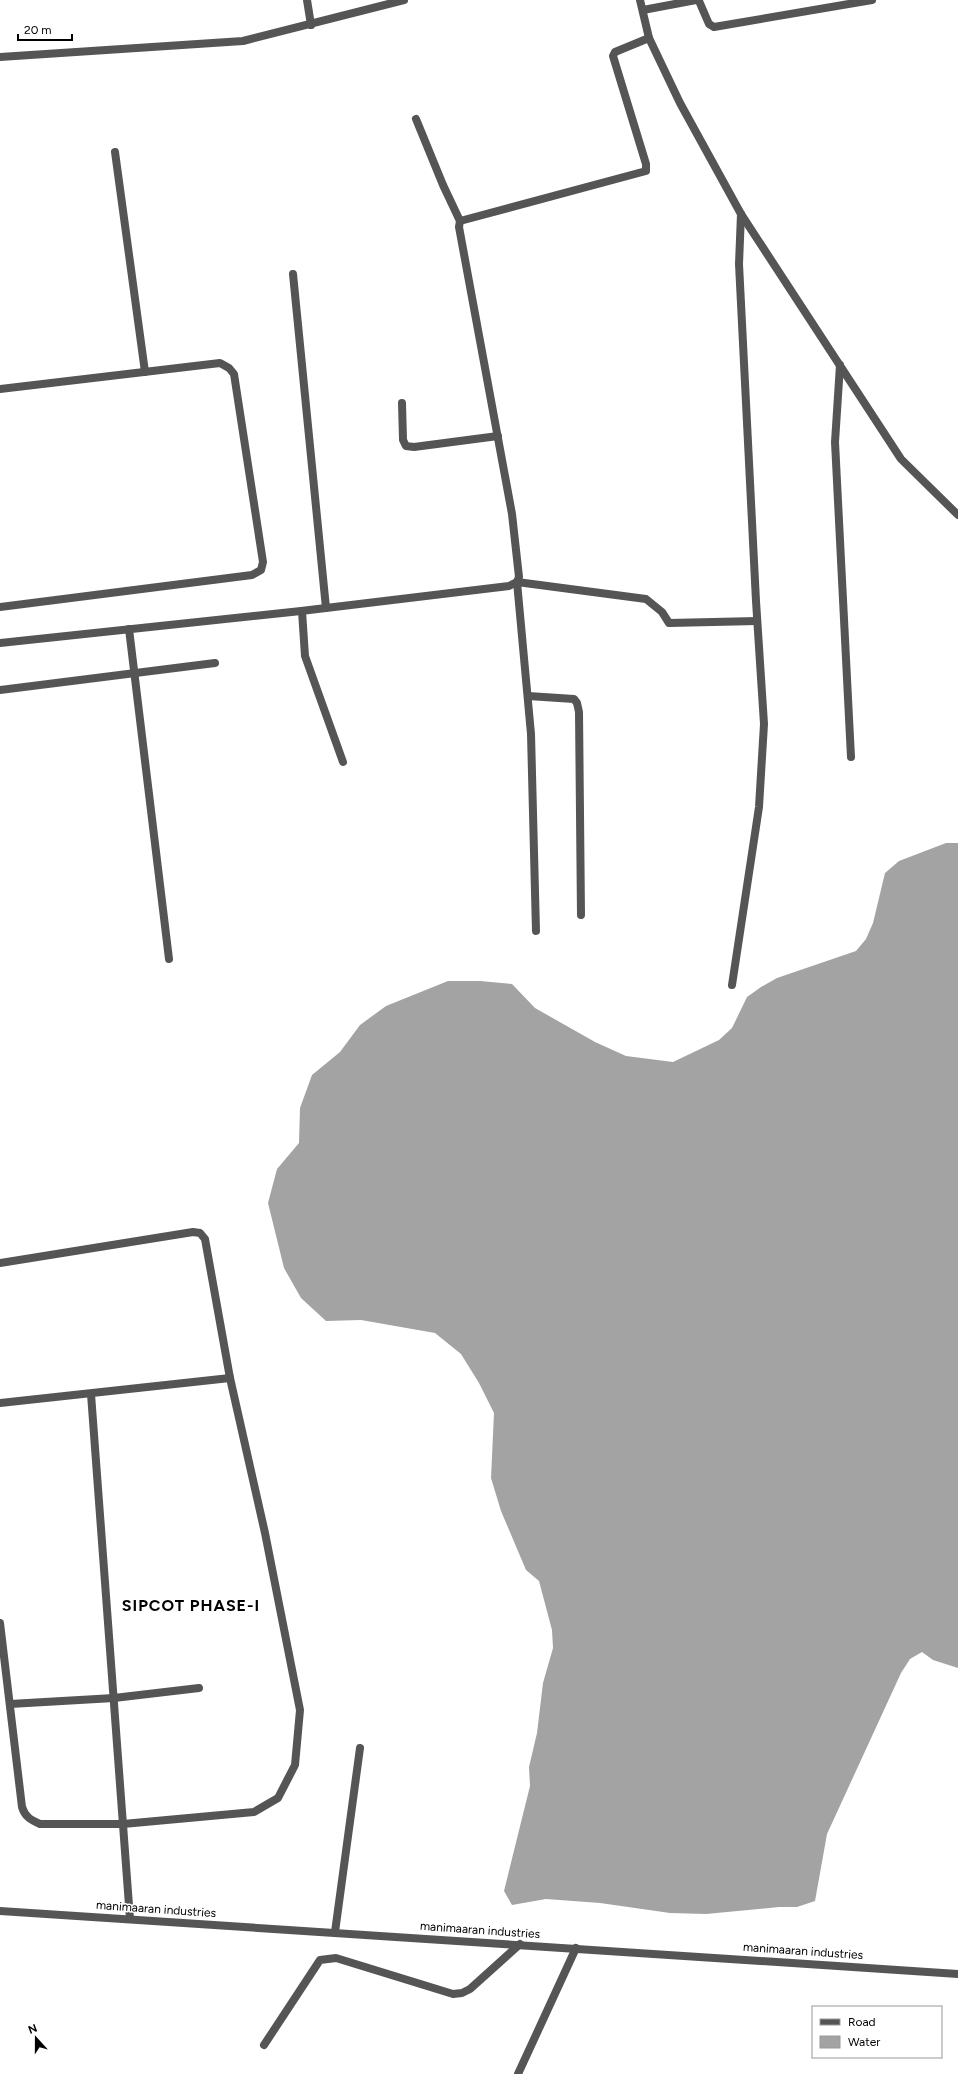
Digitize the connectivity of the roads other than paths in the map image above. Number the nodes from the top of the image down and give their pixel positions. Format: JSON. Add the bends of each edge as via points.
{"nodes":[{"id":1,"x":307,"y":0,"type":"edge"},
{"id":2,"x":404,"y":0,"type":"edge"},
{"id":3,"x":640,"y":0,"type":"edge"},
{"id":4,"x":872,"y":0,"type":"edge"},
{"id":5,"x":643,"y":10,"type":"junction"},
{"id":6,"x":311,"y":25,"type":"junction"},
{"id":7,"x":649,"y":38,"type":"junction"},
{"id":8,"x":0,"y":57,"type":"edge"},
{"id":9,"x":416,"y":119,"type":"dead end"},
{"id":10,"x":114,"y":152,"type":"dead end"},
{"id":11,"x":741,"y":214,"type":"junction"},
{"id":12,"x":460,"y":221,"type":"junction"},
{"id":13,"x":293,"y":274,"type":"dead end"},
{"id":14,"x":840,"y":365,"type":"junction"},
{"id":15,"x":145,"y":372,"type":"junction"},
{"id":16,"x":0,"y":389,"type":"edge"},
{"id":17,"x":402,"y":403,"type":"dead end"},
{"id":18,"x":498,"y":436,"type":"junction"},
{"id":19,"x":958,"y":515,"type":"edge"},
{"id":20,"x":517,"y":582,"type":"junction"},
{"id":21,"x":0,"y":608,"type":"edge"},
{"id":22,"x":326,"y":608,"type":"junction"},
{"id":23,"x":302,"y":610,"type":"junction"},
{"id":24,"x":757,"y":621,"type":"junction"},
{"id":25,"x":129,"y":629,"type":"junction"},
{"id":26,"x":0,"y":643,"type":"edge"},
{"id":27,"x":215,"y":663,"type":"dead end"},
{"id":28,"x":134,"y":673,"type":"junction"},
{"id":29,"x":0,"y":690,"type":"edge"},
{"id":30,"x":528,"y":696,"type":"junction"},
{"id":31,"x":851,"y":757,"type":"dead end"},
{"id":32,"x":343,"y":762,"type":"dead end"},
{"id":33,"x":581,"y":915,"type":"dead end"},
{"id":34,"x":536,"y":931,"type":"dead end"},
{"id":35,"x":169,"y":959,"type":"dead end"},
{"id":36,"x":732,"y":984,"type":"dead end"},
{"id":37,"x":0,"y":1263,"type":"edge"},
{"id":38,"x":230,"y":1378,"type":"junction"},
{"id":39,"x":91,"y":1394,"type":"junction"},
{"id":40,"x":0,"y":1403,"type":"edge"},
{"id":41,"x":0,"y":1623,"type":"edge"},
{"id":42,"x":199,"y":1688,"type":"dead end"},
{"id":43,"x":114,"y":1698,"type":"junction"},
{"id":44,"x":10,"y":1704,"type":"junction"},
{"id":45,"x":360,"y":1748,"type":"dead end"},
{"id":46,"x":123,"y":1824,"type":"junction"},
{"id":47,"x":0,"y":1910,"type":"edge"},
{"id":48,"x":130,"y":1919,"type":"junction"},
{"id":49,"x":335,"y":1932,"type":"junction"},
{"id":50,"x":520,"y":1944,"type":"junction"},
{"id":51,"x":576,"y":1948,"type":"junction"},
{"id":52,"x":958,"y":1974,"type":"edge"},
{"id":53,"x":264,"y":2045,"type":"dead end"},
{"id":54,"x":518,"y":2074,"type":"edge"}],
"edges":[{"from":1,"to":6,"type":"street"},
{"from":2,"to":6,"type":"street"},
{"from":3,"to":5,"type":"street"},
{"from":4,"to":5,"type":"street","via":[[714,27],[709,24],[696,0]]},
{"from":5,"to":7,"type":"street"},
{"from":6,"to":8,"type":"street","via":[[243,41]]},
{"from":7,"to":11,"type":"street","via":[[680,103]]},
{"from":7,"to":12,"type":"street","via":[[615,52],[613,56],[646,171]]},
{"from":9,"to":12,"type":"street","via":[[442,185]]},
{"from":10,"to":15,"type":"street"},
{"from":11,"to":14,"type":"street"},
{"from":11,"to":24,"type":"street","via":[[739,264]]},
{"from":12,"to":18,"type":"street","via":[[459,227]]},
{"from":13,"to":22,"type":"street"},
{"from":14,"to":19,"type":"street","via":[[901,460]]},
{"from":14,"to":31,"type":"street","via":[[835,442]]},
{"from":15,"to":16,"type":"street"},
{"from":15,"to":21,"type":"street","via":[[220,364],[234,374],[263,562],[261,570],[252,575]]},
{"from":17,"to":18,"type":"street","via":[[403,440],[406,446],[414,448]]},
{"from":18,"to":20,"type":"street","via":[[512,514]]},
{"from":20,"to":22,"type":"street","via":[[509,586]]},
{"from":20,"to":24,"type":"street","via":[[646,599],[662,612],[669,623]]},
{"from":20,"to":30,"type":"street"},
{"from":22,"to":23,"type":"street"},
{"from":23,"to":25,"type":"street"},
{"from":23,"to":32,"type":"street","via":[[305,656]]},
{"from":24,"to":36,"type":"street","via":[[764,724],[759,807]]},
{"from":25,"to":26,"type":"street"},
{"from":25,"to":28,"type":"street"},
{"from":27,"to":28,"type":"street"},
{"from":28,"to":29,"type":"street"},
{"from":28,"to":35,"type":"street"},
{"from":30,"to":33,"type":"street","via":[[574,699],[577,703]]},
{"from":30,"to":34,"type":"street"},
{"from":37,"to":38,"type":"street","via":[[193,1232],[200,1233],[205,1240]]},
{"from":38,"to":39,"type":"street"},
{"from":38,"to":46,"type":"street","via":[[265,1532],[300,1710],[295,1765],[278,1798],[254,1812]]},
{"from":39,"to":40,"type":"street"},
{"from":39,"to":43,"type":"street"},
{"from":41,"to":44,"type":"street"},
{"from":42,"to":43,"type":"street"},
{"from":43,"to":44,"type":"street"},
{"from":43,"to":46,"type":"street"},
{"from":44,"to":46,"type":"street","via":[[22,1807],[30,1820],[40,1824]]},
{"from":45,"to":49,"type":"street"},
{"from":46,"to":48,"type":"street"},
{"from":47,"to":48,"type":"street","name":"manimaaran industries"},
{"from":48,"to":49,"type":"street","name":"manimaaran industries"},
{"from":49,"to":50,"type":"street","name":"manimaaran industries"},
{"from":50,"to":51,"type":"street","name":"manimaaran industries"},
{"from":50,"to":53,"type":"street","via":[[470,1989],[452,1994],[336,1958],[320,1960]]},
{"from":51,"to":52,"type":"street","name":"manimaaran industries"},
{"from":51,"to":54,"type":"street"}]}
